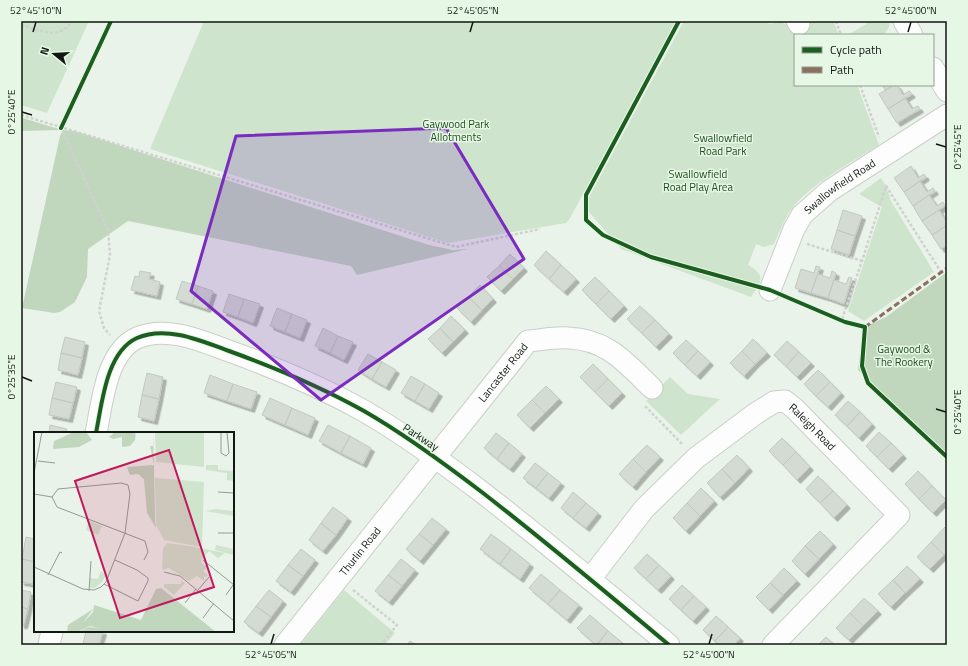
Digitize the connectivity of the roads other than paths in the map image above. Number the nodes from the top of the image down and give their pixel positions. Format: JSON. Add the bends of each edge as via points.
{"nodes":[{"id":1,"x":934,"y":70,"type":"edge"},
{"id":2,"x":947,"y":91,"type":"edge"},
{"id":3,"x":946,"y":116,"type":"edge"},
{"id":4,"x":770,"y":290,"type":"dead end"},
{"id":5,"x":652,"y":388,"type":"road end"},
{"id":6,"x":96,"y":432,"type":"edge"},
{"id":7,"x":436,"y":457,"type":"junction"},
{"id":8,"x":590,"y":579,"type":"junction"},
{"id":9,"x":52,"y":632,"type":"edge"},
{"id":10,"x":49,"y":645,"type":"edge"},
{"id":11,"x":284,"y":645,"type":"edge"},
{"id":12,"x":668,"y":645,"type":"edge"},
{"id":13,"x":773,"y":645,"type":"edge"}],
"edges":[{"from":1,"to":2,"type":"street"},
{"from":3,"to":4,"type":"street","name":"Swallowfield Road","via":[[813,204],[802,215]]},
{"from":5,"to":7,"type":"street","name":"Lancaster Road","via":[[619,356],[588,340],[568,338],[528,341]]},
{"from":6,"to":7,"type":"street","name":"Parkway","via":[[108,377],[123,348],[136,338],[152,333],[175,334],[272,366],[315,385],[366,412]]},
{"from":7,"to":8,"type":"street","name":"Parkway"},
{"from":7,"to":11,"type":"street","name":"Thurlin Road"},
{"from":8,"to":12,"type":"street","name":"Parkway"},
{"from":8,"to":13,"type":"street","name":"Raleigh Road","via":[[644,509],[696,458],[755,414],[774,402],[785,401],[899,516]]},
{"from":9,"to":10,"type":"street"}]}
